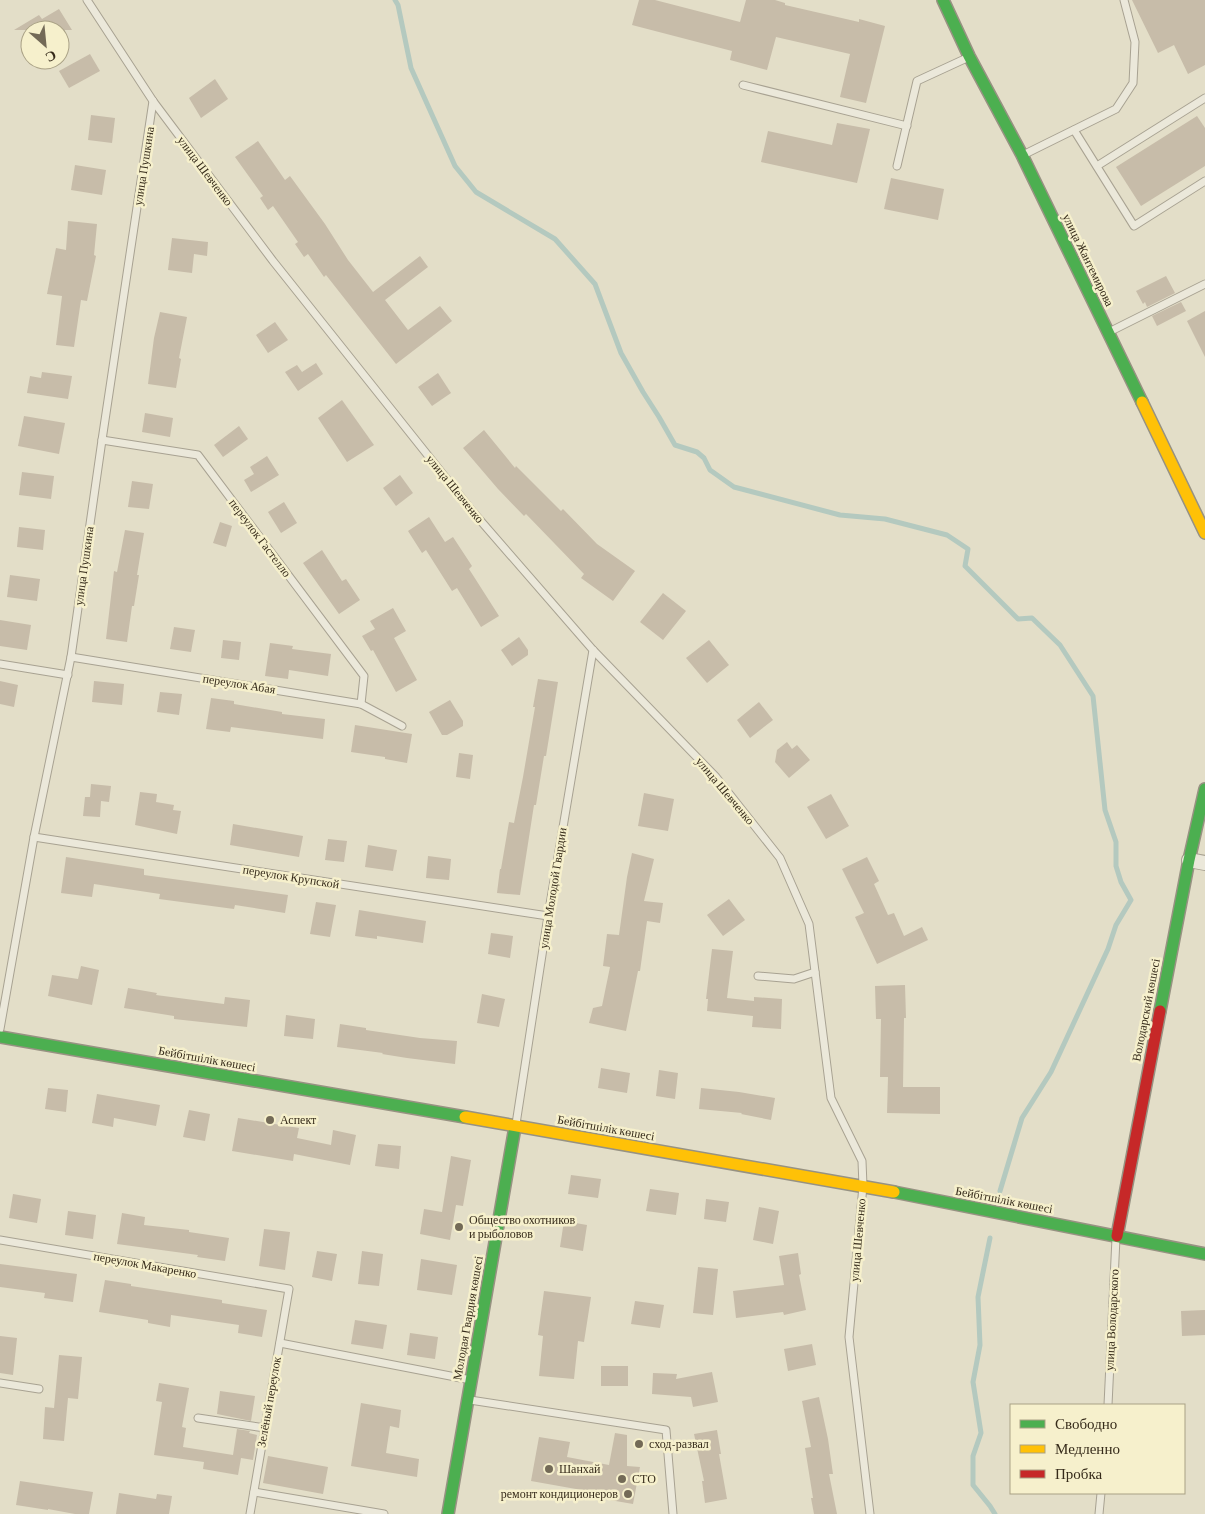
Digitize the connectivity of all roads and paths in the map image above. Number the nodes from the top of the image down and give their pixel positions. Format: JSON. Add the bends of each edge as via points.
{"nodes":[{"id":1,"x":88,"y":0,"type":"edge"},
{"id":2,"x":943,"y":0,"type":"edge"},
{"id":3,"x":1124,"y":0,"type":"edge"},
{"id":4,"x":969,"y":56,"type":"junction"},
{"id":5,"x":743,"y":85,"type":"dead end"},
{"id":6,"x":1205,"y":98,"type":"edge"},
{"id":7,"x":153,"y":101,"type":"junction"},
{"id":8,"x":907,"y":126,"type":"junction"},
{"id":9,"x":1074,"y":130,"type":"junction"},
{"id":10,"x":1022,"y":155,"type":"junction"},
{"id":11,"x":897,"y":166,"type":"dead end"},
{"id":12,"x":1097,"y":166,"type":"junction"},
{"id":13,"x":1205,"y":181,"type":"edge"},
{"id":14,"x":1205,"y":284,"type":"edge"},
{"id":15,"x":1108,"y":332,"type":"junction"},
{"id":16,"x":102,"y":440,"type":"junction"},
{"id":17,"x":1205,"y":533,"type":"edge"},
{"id":18,"x":593,"y":650,"type":"junction"},
{"id":19,"x":71,"y":657,"type":"junction"},
{"id":20,"x":0,"y":664,"type":"edge"},
{"id":21,"x":68,"y":675,"type":"junction"},
{"id":22,"x":361,"y":704,"type":"junction"},
{"id":23,"x":402,"y":726,"type":"dead end"},
{"id":24,"x":1205,"y":789,"type":"edge"},
{"id":25,"x":34,"y":837,"type":"junction"},
{"id":26,"x":1190,"y":860,"type":"junction"},
{"id":27,"x":1205,"y":863,"type":"edge"},
{"id":28,"x":548,"y":916,"type":"junction"},
{"id":29,"x":815,"y":972,"type":"junction"},
{"id":30,"x":758,"y":976,"type":"dead end"},
{"id":31,"x":0,"y":1029,"type":"edge"},
{"id":32,"x":0,"y":1037,"type":"edge"},
{"id":33,"x":515,"y":1126,"type":"junction"},
{"id":34,"x":863,"y":1186,"type":"junction"},
{"id":35,"x":1116,"y":1236,"type":"junction"},
{"id":36,"x":0,"y":1240,"type":"edge"},
{"id":37,"x":1205,"y":1254,"type":"edge"},
{"id":38,"x":289,"y":1289,"type":"joint"},
{"id":39,"x":280,"y":1343,"type":"junction"},
{"id":40,"x":472,"y":1380,"type":"junction"},
{"id":41,"x":0,"y":1384,"type":"edge"},
{"id":42,"x":39,"y":1389,"type":"dead end"},
{"id":43,"x":468,"y":1400,"type":"junction"},
{"id":44,"x":1108,"y":1404,"type":"edge"},
{"id":45,"x":198,"y":1418,"type":"dead end"},
{"id":46,"x":265,"y":1428,"type":"junction"},
{"id":47,"x":254,"y":1492,"type":"junction"},
{"id":48,"x":1101,"y":1494,"type":"edge"},
{"id":49,"x":250,"y":1514,"type":"edge"},
{"id":50,"x":384,"y":1514,"type":"edge"},
{"id":51,"x":448,"y":1514,"type":"edge"},
{"id":52,"x":673,"y":1514,"type":"edge"},
{"id":53,"x":870,"y":1514,"type":"edge"},
{"id":54,"x":1099,"y":1514,"type":"edge"}],
"edges":[{"from":1,"to":7,"type":"lane","name":"улица Шевченко"},
{"from":2,"to":4,"type":"street","name":"улица Жантемирова"},
{"from":3,"to":9,"type":"lane","via":[[1135,42],[1133,83],[1116,109]]},
{"from":4,"to":8,"type":"lane","via":[[917,81]]},
{"from":4,"to":10,"type":"street","name":"улица Жантемирова"},
{"from":5,"to":8,"type":"lane"},
{"from":6,"to":12,"type":"lane"},
{"from":7,"to":16,"type":"lane","name":"улица Пушкина"},
{"from":7,"to":18,"type":"lane","name":"улица Шевченко","via":[[273,261],[442,474]]},
{"from":8,"to":11,"type":"lane"},
{"from":9,"to":10,"type":"lane"},
{"from":9,"to":12,"type":"lane"},
{"from":10,"to":15,"type":"street","name":"улица Жантемирова"},
{"from":12,"to":13,"type":"lane","via":[[1134,226]]},
{"from":14,"to":15,"type":"lane"},
{"from":15,"to":17,"type":"street","name":"улица Жантемирова"},
{"from":16,"to":19,"type":"lane","name":"улица Пушкина"},
{"from":16,"to":22,"type":"lane","name":"переулок Гастелло","via":[[198,455],[364,676]]},
{"from":18,"to":28,"type":"lane","name":"улица Молодой Гвардии"},
{"from":18,"to":29,"type":"lane","name":"улица Шевченко","via":[[716,777],[780,858],[809,924]]},
{"from":19,"to":21,"type":"lane","name":"улица Пушкина"},
{"from":19,"to":22,"type":"lane","name":"переулок Абая"},
{"from":20,"to":21,"type":"lane"},
{"from":21,"to":25,"type":"lane","name":"улица Пушкина"},
{"from":22,"to":23,"type":"lane","name":"переулок Абая"},
{"from":24,"to":26,"type":"street","name":"Володарский көшесі"},
{"from":25,"to":28,"type":"lane","name":"переулок Крупской"},
{"from":25,"to":31,"type":"lane","name":"улица Пушкина"},
{"from":26,"to":27,"type":"street"},
{"from":26,"to":35,"type":"street","name":"Володарский көшесі"},
{"from":28,"to":33,"type":"lane","name":"улица Молодой Гвардии"},
{"from":29,"to":30,"type":"lane","via":[[794,979]]},
{"from":29,"to":34,"type":"lane","name":"улица Шевченко","via":[[831,1098],[861,1157]]},
{"from":32,"to":33,"type":"street","name":"Бейбітшілік көшесі"},
{"from":33,"to":34,"type":"street","name":"Бейбітшілік көшесі"},
{"from":33,"to":40,"type":"street","name":"Молодая Гвардия көшесі"},
{"from":34,"to":35,"type":"street","name":"Бейбітшілік көшесі"},
{"from":34,"to":53,"type":"lane","name":"улица Шевченко","via":[[849,1337]]},
{"from":35,"to":37,"type":"street","name":"Бейбітшілік көшесі"},
{"from":35,"to":44,"type":"lane","name":"улица Володарского"},
{"from":36,"to":38,"type":"lane","name":"переулок Макаренко"},
{"from":38,"to":39,"type":"lane","name":"Зелёный переулок"},
{"from":39,"to":40,"type":"lane"},
{"from":39,"to":46,"type":"lane","name":"Зелёный переулок"},
{"from":40,"to":43,"type":"street","name":"Молодая Гвардия көшесі"},
{"from":41,"to":42,"type":"lane"},
{"from":43,"to":51,"type":"street","name":"Молодая Гвардия көшесі"},
{"from":43,"to":52,"type":"lane","via":[[666,1430]]},
{"from":45,"to":46,"type":"lane"},
{"from":46,"to":47,"type":"lane","name":"Зелёный переулок"},
{"from":47,"to":49,"type":"lane","name":"Зелёный переулок"},
{"from":47,"to":50,"type":"lane"},
{"from":48,"to":54,"type":"lane"}]}
